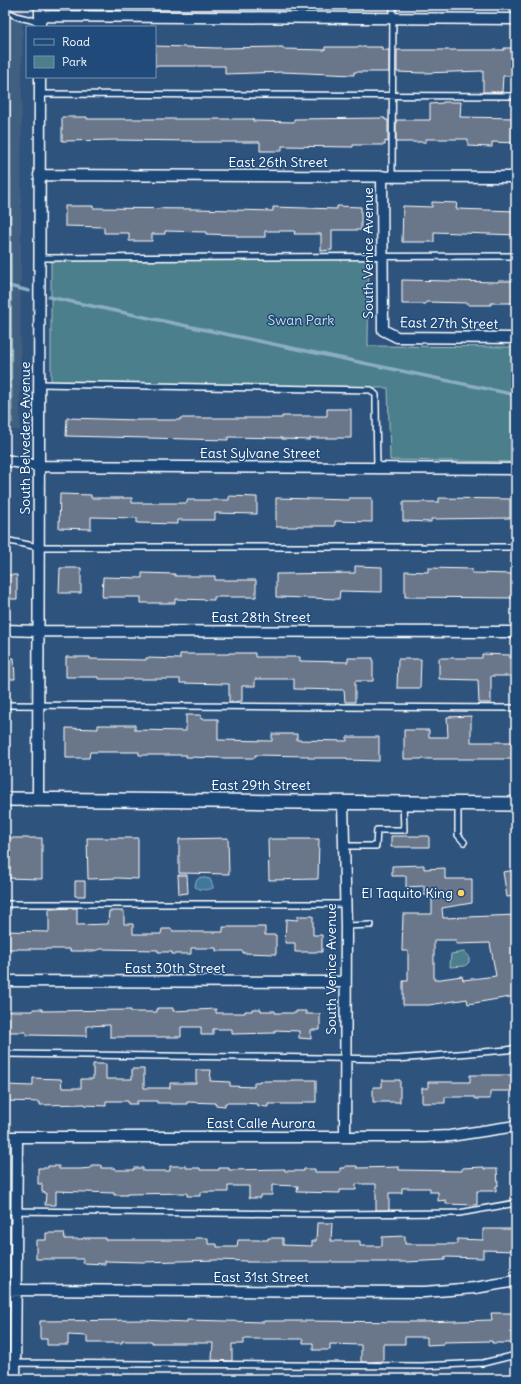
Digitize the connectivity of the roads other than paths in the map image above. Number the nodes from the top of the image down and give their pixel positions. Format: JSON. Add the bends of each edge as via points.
{"nodes":[{"id":1,"x":40,"y":5,"type":"edge"},
{"id":2,"x":393,"y":5,"type":"edge"},
{"id":3,"x":5,"y":11,"type":"edge"},
{"id":4,"x":393,"y":18,"type":"junction"},
{"id":5,"x":516,"y":19,"type":"edge"},
{"id":6,"x":40,"y":21,"type":"edge"},
{"id":7,"x":40,"y":78,"type":"edge"},
{"id":8,"x":40,"y":94,"type":"junction"},
{"id":9,"x":393,"y":96,"type":"junction"},
{"id":10,"x":516,"y":96,"type":"edge"},
{"id":11,"x":39,"y":175,"type":"junction"},
{"id":12,"x":387,"y":176,"type":"junction"},
{"id":13,"x":516,"y":177,"type":"edge"},
{"id":14,"x":382,"y":256,"type":"junction"},
{"id":15,"x":516,"y":256,"type":"edge"},
{"id":16,"x":39,"y":258,"type":"junction"},
{"id":17,"x":383,"y":330,"type":"joint"},
{"id":18,"x":516,"y":338,"type":"edge"},
{"id":19,"x":39,"y":384,"type":"junction"},
{"id":20,"x":5,"y":460,"type":"edge"},
{"id":21,"x":38,"y":466,"type":"junction"},
{"id":22,"x":377,"y":468,"type":"junction"},
{"id":23,"x":516,"y":469,"type":"edge"},
{"id":24,"x":5,"y":540,"type":"edge"},
{"id":25,"x":38,"y":547,"type":"junction"},
{"id":26,"x":516,"y":547,"type":"edge"},
{"id":27,"x":5,"y":630,"type":"edge"},
{"id":28,"x":38,"y":631,"type":"junction"},
{"id":29,"x":516,"y":632,"type":"edge"},
{"id":30,"x":5,"y":705,"type":"edge"},
{"id":31,"x":38,"y":705,"type":"junction"},
{"id":32,"x":516,"y":708,"type":"edge"},
{"id":33,"x":5,"y":799,"type":"edge"},
{"id":34,"x":38,"y":800,"type":"junction"},
{"id":35,"x":343,"y":802,"type":"junction"},
{"id":36,"x":403,"y":802,"type":"junction"},
{"id":37,"x":458,"y":803,"type":"junction"},
{"id":38,"x":516,"y":804,"type":"edge"},
{"id":39,"x":464,"y":842,"type":"dead end"},
{"id":40,"x":344,"y":846,"type":"junction"},
{"id":41,"x":5,"y":904,"type":"edge"},
{"id":42,"x":346,"y":904,"type":"junction"},
{"id":43,"x":371,"y":925,"type":"dead end"},
{"id":44,"x":346,"y":926,"type":"junction"},
{"id":45,"x":5,"y":981,"type":"edge"},
{"id":46,"x":345,"y":982,"type":"junction"},
{"id":47,"x":516,"y":1048,"type":"edge"},
{"id":48,"x":5,"y":1054,"type":"edge"},
{"id":49,"x":345,"y":1058,"type":"junction"},
{"id":50,"x":516,"y":1126,"type":"edge"},
{"id":51,"x":5,"y":1137,"type":"edge"},
{"id":52,"x":17,"y":1137,"type":"junction"},
{"id":53,"x":345,"y":1137,"type":"junction"},
{"id":54,"x":516,"y":1203,"type":"edge"},
{"id":55,"x":5,"y":1211,"type":"edge"},
{"id":56,"x":16,"y":1211,"type":"junction"},
{"id":57,"x":516,"y":1281,"type":"edge"},
{"id":58,"x":5,"y":1290,"type":"edge"},
{"id":59,"x":16,"y":1290,"type":"junction"},
{"id":60,"x":516,"y":1356,"type":"edge"},
{"id":61,"x":10,"y":1363,"type":"edge"},
{"id":62,"x":15,"y":1379,"type":"edge"}],
"edges":[{"from":1,"to":6,"type":"street"},
{"from":2,"to":4,"type":"lane"},
{"from":3,"to":6,"type":"lane"},
{"from":4,"to":5,"type":"street"},
{"from":4,"to":6,"type":"street"},
{"from":4,"to":9,"type":"lane"},
{"from":7,"to":8,"type":"street","name":"South Belvedere Avenue"},
{"from":8,"to":9,"type":"lane"},
{"from":8,"to":11,"type":"street","name":"South Belvedere Avenue"},
{"from":9,"to":10,"type":"lane"},
{"from":9,"to":12,"type":"lane"},
{"from":11,"to":12,"type":"street","name":"East 26th Street"},
{"from":11,"to":16,"type":"street","name":"South Belvedere Avenue"},
{"from":12,"to":13,"type":"street","name":"East 26th Street"},
{"from":12,"to":14,"type":"street","name":"South Venice Avenue"},
{"from":14,"to":15,"type":"lane"},
{"from":14,"to":16,"type":"lane"},
{"from":14,"to":17,"type":"street","name":"South Venice Avenue"},
{"from":16,"to":19,"type":"street","name":"South Belvedere Avenue"},
{"from":17,"to":18,"type":"street","name":"East 27th Street","via":[[397,337]]},
{"from":19,"to":21,"type":"street","name":"South Belvedere Avenue"},
{"from":19,"to":22,"type":"lane","via":[[371,390],[376,395]]},
{"from":20,"to":21,"type":"street","name":"East Sylvane Street"},
{"from":21,"to":22,"type":"street","name":"East Sylvane Street"},
{"from":21,"to":25,"type":"street","name":"South Belvedere Avenue"},
{"from":22,"to":23,"type":"street","name":"East Sylvane Street"},
{"from":24,"to":25,"type":"lane"},
{"from":25,"to":26,"type":"lane"},
{"from":25,"to":28,"type":"street","name":"South Belvedere Avenue"},
{"from":27,"to":28,"type":"street","name":"East 28th Street"},
{"from":28,"to":29,"type":"street","name":"East 28th Street"},
{"from":28,"to":31,"type":"street","name":"South Belvedere Avenue"},
{"from":30,"to":31,"type":"lane"},
{"from":31,"to":32,"type":"lane"},
{"from":31,"to":34,"type":"street","name":"South Belvedere Avenue"},
{"from":33,"to":34,"type":"street","name":"East 29th Street"},
{"from":34,"to":35,"type":"street","name":"East 29th Street"},
{"from":35,"to":36,"type":"street","name":"East 29th Street"},
{"from":35,"to":40,"type":"street","name":"South Venice Avenue"},
{"from":36,"to":37,"type":"street","name":"East 29th Street"},
{"from":36,"to":40,"type":"lane","via":[[404,830],[377,830],[376,846]]},
{"from":37,"to":38,"type":"street","name":"East 29th Street"},
{"from":37,"to":39,"type":"lane","via":[[458,835]]},
{"from":40,"to":42,"type":"street","name":"South Venice Avenue"},
{"from":41,"to":42,"type":"lane"},
{"from":42,"to":44,"type":"street","name":"South Venice Avenue"},
{"from":43,"to":44,"type":"lane"},
{"from":44,"to":46,"type":"street","name":"South Venice Avenue"},
{"from":45,"to":46,"type":"street","name":"East 30th Street"},
{"from":46,"to":49,"type":"street","name":"South Venice Avenue"},
{"from":47,"to":49,"type":"lane","via":[[397,1059]]},
{"from":48,"to":49,"type":"lane"},
{"from":49,"to":53,"type":"street","name":"South Venice Avenue"},
{"from":50,"to":53,"type":"street","name":"East Calle Aurora","via":[[450,1136]]},
{"from":51,"to":52,"type":"street","name":"East Calle Aurora"},
{"from":52,"to":53,"type":"street","name":"East Calle Aurora"},
{"from":52,"to":56,"type":"street"},
{"from":54,"to":56,"type":"lane","via":[[459,1213]]},
{"from":55,"to":56,"type":"lane"},
{"from":56,"to":59,"type":"street"},
{"from":57,"to":59,"type":"street","name":"East 31st Street","via":[[475,1288],[424,1292]]},
{"from":58,"to":59,"type":"street","name":"East 31st Street"},
{"from":59,"to":61,"type":"street"},
{"from":60,"to":61,"type":"lane","via":[[483,1363],[422,1366]]},
{"from":61,"to":62,"type":"street"}]}
